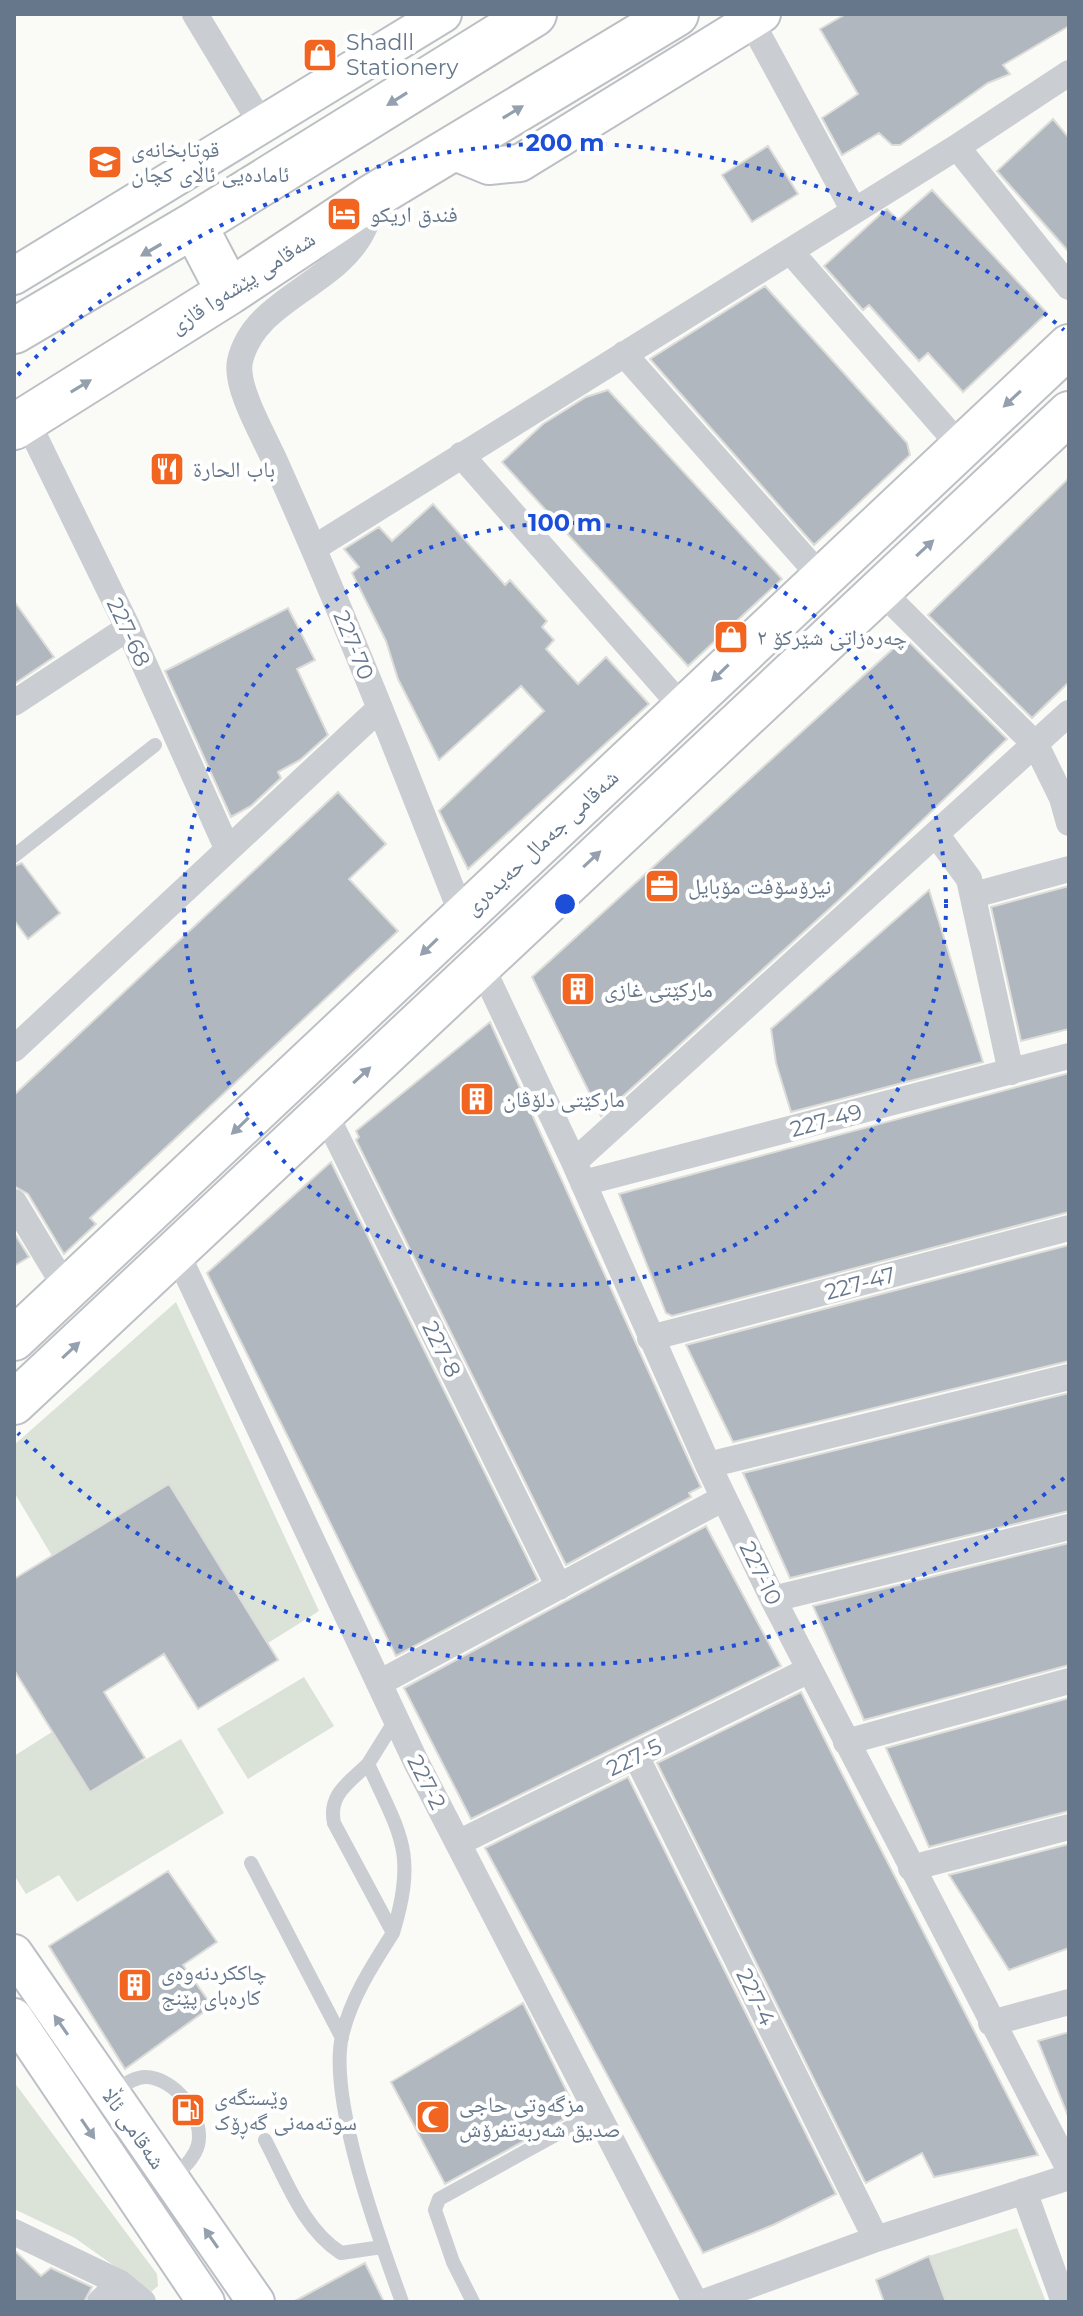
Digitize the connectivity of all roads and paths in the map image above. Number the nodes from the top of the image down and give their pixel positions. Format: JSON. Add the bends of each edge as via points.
{"nodes":[{"id":1,"x":195,"y":14,"type":"edge"},
{"id":2,"x":443,"y":14,"type":"edge"},
{"id":3,"x":534,"y":14,"type":"edge"},
{"id":4,"x":676,"y":14,"type":"edge"},
{"id":5,"x":756,"y":17,"type":"edge"},
{"id":6,"x":1069,"y":73,"type":"edge"},
{"id":7,"x":262,"y":125,"type":"junction"},
{"id":8,"x":957,"y":147,"type":"junction"},
{"id":9,"x":450,"y":150,"type":"junction"},
{"id":10,"x":372,"y":197,"type":"junction"},
{"id":11,"x":854,"y":211,"type":"junction"},
{"id":12,"x":194,"y":225,"type":"junction"},
{"id":13,"x":790,"y":251,"type":"junction"},
{"id":14,"x":14,"y":276,"type":"edge"},
{"id":15,"x":1069,"y":287,"type":"edge"},
{"id":16,"x":229,"y":292,"type":"junction"},
{"id":17,"x":14,"y":331,"type":"edge"},
{"id":18,"x":1069,"y":346,"type":"edge"},
{"id":19,"x":624,"y":354,"type":"junction"},
{"id":20,"x":1069,"y":413,"type":"edge"},
{"id":21,"x":20,"y":423,"type":"edge"},
{"id":22,"x":961,"y":447,"type":"junction"},
{"id":23,"x":461,"y":455,"type":"junction"},
{"id":24,"x":314,"y":548,"type":"junction"},
{"id":25,"x":822,"y":578,"type":"junction"},
{"id":26,"x":880,"y":590,"type":"junction"},
{"id":27,"x":128,"y":628,"type":"junction"},
{"id":28,"x":750,"y":644,"type":"junction"},
{"id":29,"x":783,"y":680,"type":"junction"},
{"id":30,"x":14,"y":703,"type":"edge"},
{"id":31,"x":380,"y":708,"type":"junction"},
{"id":32,"x":684,"y":709,"type":"junction"},
{"id":33,"x":1069,"y":713,"type":"edge"},
{"id":34,"x":155,"y":745,"type":"dead end"},
{"id":35,"x":1036,"y":745,"type":"junction"},
{"id":36,"x":1069,"y":823,"type":"edge"},
{"id":37,"x":936,"y":834,"type":"junction"},
{"id":38,"x":227,"y":848,"type":"junction"},
{"id":39,"x":14,"y":856,"type":"edge"},
{"id":40,"x":1069,"y":869,"type":"edge"},
{"id":41,"x":974,"y":895,"type":"junction"},
{"id":42,"x":462,"y":915,"type":"junction"},
{"id":43,"x":480,"y":963,"type":"junction"},
{"id":44,"x":14,"y":1049,"type":"edge"},
{"id":45,"x":1069,"y":1056,"type":"edge"},
{"id":46,"x":1011,"y":1072,"type":"junction"},
{"id":47,"x":324,"y":1111,"type":"junction"},
{"id":48,"x":578,"y":1173,"type":"junction"},
{"id":49,"x":14,"y":1202,"type":"edge"},
{"id":50,"x":1069,"y":1228,"type":"edge"},
{"id":51,"x":177,"y":1253,"type":"junction"},
{"id":52,"x":67,"y":1290,"type":"junction"},
{"id":53,"x":650,"y":1338,"type":"junction"},
{"id":54,"x":14,"y":1339,"type":"edge"},
{"id":55,"x":1069,"y":1377,"type":"edge"},
{"id":56,"x":14,"y":1403,"type":"edge"},
{"id":57,"x":708,"y":1465,"type":"junction"},
{"id":58,"x":724,"y":1498,"type":"junction"},
{"id":59,"x":1069,"y":1527,"type":"edge"},
{"id":60,"x":559,"y":1587,"type":"junction"},
{"id":61,"x":773,"y":1599,"type":"junction"},
{"id":62,"x":809,"y":1670,"type":"junction"},
{"id":63,"x":1069,"y":1681,"type":"edge"},
{"id":64,"x":379,"y":1683,"type":"junction"},
{"id":65,"x":396,"y":1719,"type":"junction"},
{"id":66,"x":846,"y":1742,"type":"junction"},
{"id":67,"x":636,"y":1756,"type":"junction"},
{"id":68,"x":368,"y":1764,"type":"junction"},
{"id":69,"x":1069,"y":1827,"type":"edge"},
{"id":70,"x":458,"y":1843,"type":"junction"},
{"id":71,"x":251,"y":1863,"type":"dead end"},
{"id":72,"x":911,"y":1868,"type":"junction"},
{"id":73,"x":393,"y":1933,"type":"junction"},
{"id":74,"x":14,"y":1953,"type":"edge"},
{"id":75,"x":1069,"y":2002,"type":"edge"},
{"id":76,"x":14,"y":2017,"type":"edge"},
{"id":77,"x":991,"y":2023,"type":"junction"},
{"id":78,"x":342,"y":2038,"type":"junction"},
{"id":79,"x":109,"y":2094,"type":"junction"},
{"id":80,"x":597,"y":2112,"type":"junction"},
{"id":81,"x":265,"y":2140,"type":"dead end"},
{"id":82,"x":1069,"y":2169,"type":"edge"},
{"id":83,"x":1069,"y":2177,"type":"edge"},
{"id":84,"x":170,"y":2181,"type":"junction"},
{"id":85,"x":1024,"y":2191,"type":"junction"},
{"id":86,"x":14,"y":2232,"type":"edge"},
{"id":87,"x":876,"y":2239,"type":"junction"},
{"id":88,"x":382,"y":2247,"type":"junction"},
{"id":89,"x":120,"y":2283,"type":"junction"},
{"id":90,"x":100,"y":2302,"type":"edge"},
{"id":91,"x":143,"y":2302,"type":"edge"},
{"id":92,"x":206,"y":2302,"type":"edge"},
{"id":93,"x":256,"y":2302,"type":"edge"},
{"id":94,"x":402,"y":2302,"type":"edge"},
{"id":95,"x":473,"y":2302,"type":"edge"},
{"id":96,"x":695,"y":2302,"type":"edge"},
{"id":97,"x":704,"y":2302,"type":"edge"},
{"id":98,"x":1064,"y":2302,"type":"edge"}],
"edges":[{"from":1,"to":7,"type":"street"},
{"from":2,"to":7,"type":"street"},
{"from":3,"to":12,"type":"highway","one_way":true},
{"from":9,"to":4,"type":"highway","name":"شەقامی پێشەوا قازی","one_way":true},
{"from":5,"to":9,"type":"street","via":[[520,163],[489,166]]},
{"from":5,"to":11,"type":"street"},
{"from":6,"to":8,"type":"street"},
{"from":7,"to":14,"type":"street"},
{"from":8,"to":11,"type":"street"},
{"from":8,"to":15,"type":"street"},
{"from":9,"to":10,"type":"highway","name":"شەقامی پێشەوا قازی"},
{"from":10,"to":16,"type":"highway","name":"شەقامی پێشەوا قازی"},
{"from":10,"to":24,"type":"street","name":"227-70","via":[[365,227],[352,245],[250,337],[238,378]]},
{"from":11,"to":13,"type":"street"},
{"from":12,"to":16,"type":"highway"},
{"from":12,"to":17,"type":"highway","one_way":true},
{"from":13,"to":19,"type":"street"},
{"from":13,"to":22,"type":"street"},
{"from":21,"to":16,"type":"highway","name":"شەقامی پێشەوا قازی","one_way":true},
{"from":18,"to":22,"type":"main road","name":"شەقامی جەمال حەیدەری","one_way":true},
{"from":19,"to":23,"type":"street"},
{"from":19,"to":25,"type":"street"},
{"from":26,"to":20,"type":"main road","one_way":true},
{"from":21,"to":27,"type":"street","name":"227-68"},
{"from":22,"to":25,"type":"main road","name":"شەقامی جەمال حەیدەری"},
{"from":23,"to":24,"type":"street"},
{"from":23,"to":32,"type":"street"},
{"from":24,"to":31,"type":"street","name":"227-70"},
{"from":25,"to":28,"type":"main road","name":"شەقامی جەمال حەیدەری"},
{"from":26,"to":29,"type":"main road"},
{"from":26,"to":35,"type":"street"},
{"from":27,"to":30,"type":"street"},
{"from":27,"to":38,"type":"street","name":"227-68"},
{"from":28,"to":29,"type":"main road"},
{"from":28,"to":32,"type":"main road","name":"شەقامی جەمال حەیدەری","one_way":true},
{"from":43,"to":29,"type":"main road","one_way":true},
{"from":31,"to":38,"type":"street"},
{"from":31,"to":42,"type":"street","name":"227-70"},
{"from":32,"to":42,"type":"main road","name":"شەقامی جەمال حەیدەری"},
{"from":33,"to":35,"type":"street"},
{"from":34,"to":39,"type":"lane"},
{"from":35,"to":36,"type":"street"},
{"from":35,"to":37,"type":"street"},
{"from":37,"to":41,"type":"street","via":[[969,879]]},
{"from":37,"to":48,"type":"street"},
{"from":38,"to":44,"type":"street"},
{"from":40,"to":41,"type":"street"},
{"from":41,"to":46,"type":"street"},
{"from":42,"to":52,"type":"main road","name":"شەقامی جەمال حەیدەری","one_way":true},
{"from":47,"to":43,"type":"main road","one_way":true},
{"from":43,"to":48,"type":"street","name":"227-10"},
{"from":45,"to":46,"type":"street","name":"227-49"},
{"from":46,"to":48,"type":"street","name":"227-49"},
{"from":47,"to":51,"type":"main road"},
{"from":47,"to":60,"type":"street","name":"227-8"},
{"from":48,"to":53,"type":"street","name":"227-10"},
{"from":49,"to":52,"type":"street"},
{"from":50,"to":53,"type":"street","name":"227-47"},
{"from":56,"to":51,"type":"main road","one_way":true},
{"from":51,"to":64,"type":"street","name":"227-2"},
{"from":52,"to":54,"type":"main road","name":"شەقامی جەمال حەیدەری"},
{"from":53,"to":57,"type":"street","name":"227-10"},
{"from":55,"to":57,"type":"street"},
{"from":57,"to":58,"type":"street","name":"227-10"},
{"from":58,"to":60,"type":"street"},
{"from":58,"to":61,"type":"street","name":"227-10"},
{"from":59,"to":61,"type":"street"},
{"from":60,"to":64,"type":"street"},
{"from":61,"to":62,"type":"street","name":"227-10"},
{"from":62,"to":66,"type":"street","name":"227-10"},
{"from":62,"to":67,"type":"street","name":"227-5"},
{"from":63,"to":66,"type":"street"},
{"from":64,"to":65,"type":"street","name":"227-2"},
{"from":65,"to":68,"type":"lane"},
{"from":65,"to":70,"type":"street","name":"227-2"},
{"from":66,"to":72,"type":"street","name":"227-10"},
{"from":67,"to":70,"type":"street","name":"227-5"},
{"from":67,"to":87,"type":"street","name":"227-4"},
{"from":68,"to":73,"type":"lane","via":[[405,1853],[404,1897]]},
{"from":68,"to":73,"type":"lane","via":[[334,1797],[331,1809]]},
{"from":69,"to":72,"type":"street"},
{"from":70,"to":80,"type":"street","name":"227-2"},
{"from":71,"to":78,"type":"lane"},
{"from":72,"to":77,"type":"street","name":"227-10"},
{"from":73,"to":78,"type":"lane","via":[[359,1986]]},
{"from":79,"to":74,"type":"street","name":"شه‌قامی ئاڵا","one_way":true},
{"from":75,"to":77,"type":"street"},
{"from":76,"to":92,"type":"street","name":"شه‌قامی ئاڵا","one_way":true},
{"from":77,"to":82,"type":"street","name":"227-10"},
{"from":78,"to":88,"type":"lane","via":[[341,2097]]},
{"from":79,"to":84,"type":"street","name":"شه‌قامی ئاڵا"},
{"from":79,"to":84,"type":"lane","via":[[143,2077],[160,2080],[190,2108],[199,2129],[198,2146]]},
{"from":80,"to":95,"type":"lane","via":[[439,2199],[435,2210]]},
{"from":80,"to":96,"type":"street","name":"227-2"},
{"from":81,"to":88,"type":"lane","via":[[324,2242],[341,2253]]},
{"from":83,"to":85,"type":"street"},
{"from":93,"to":84,"type":"street","name":"شه‌قامی ئاڵا","one_way":true},
{"from":85,"to":87,"type":"street"},
{"from":85,"to":98,"type":"street"},
{"from":86,"to":89,"type":"street"},
{"from":87,"to":97,"type":"street"},
{"from":88,"to":94,"type":"lane"},
{"from":89,"to":90,"type":"street"},
{"from":89,"to":91,"type":"street"}]}
